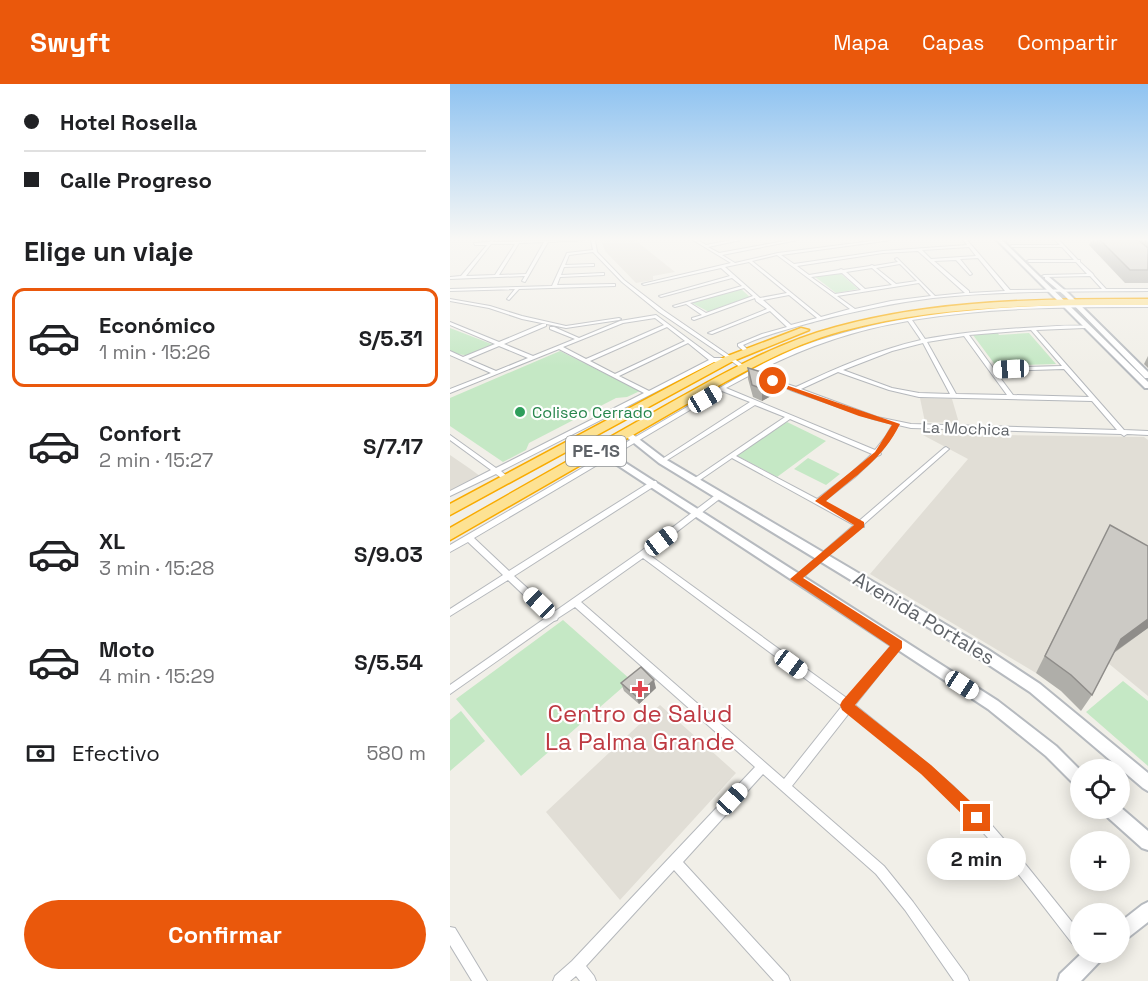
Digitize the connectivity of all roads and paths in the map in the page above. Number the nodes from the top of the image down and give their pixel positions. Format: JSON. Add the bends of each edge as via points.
{"nodes":[{"id":1,"x":556,"y":282,"type":"edge"},
{"id":2,"x":625,"y":282,"type":"edge"},
{"id":3,"x":653,"y":282,"type":"edge"},
{"id":4,"x":714,"y":282,"type":"edge"},
{"id":5,"x":738,"y":282,"type":"edge"},
{"id":6,"x":775,"y":282,"type":"edge"},
{"id":7,"x":816,"y":282,"type":"edge"},
{"id":8,"x":854,"y":282,"type":"edge"},
{"id":9,"x":890,"y":282,"type":"edge"},
{"id":10,"x":920,"y":282,"type":"joint"},
{"id":11,"x":956,"y":282,"type":"edge"},
{"id":12,"x":1000,"y":282,"type":"edge"},
{"id":13,"x":1045,"y":282,"type":"edge"},
{"id":14,"x":1049,"y":282,"type":"edge"},
{"id":15,"x":1098,"y":282,"type":"edge"},
{"id":16,"x":644,"y":284,"type":"dead end"},
{"id":17,"x":614,"y":285,"type":"dead end"},
{"id":18,"x":894,"y":285,"type":"junction"},
{"id":19,"x":554,"y":287,"type":"junction"},
{"id":20,"x":744,"y":287,"type":"junction"},
{"id":21,"x":518,"y":288,"type":"junction"},
{"id":22,"x":489,"y":289,"type":"junction"},
{"id":23,"x":450,"y":290,"type":"edge"},
{"id":24,"x":863,"y":290,"type":"junction"},
{"id":25,"x":1105,"y":290,"type":"junction"},
{"id":26,"x":1008,"y":291,"type":"junction"},
{"id":27,"x":967,"y":292,"type":"junction"},
{"id":28,"x":1148,"y":292,"type":"edge"},
{"id":29,"x":790,"y":294,"type":"junction"},
{"id":30,"x":834,"y":295,"type":"junction"},
{"id":31,"x":933,"y":295,"type":"junction"},
{"id":32,"x":1060,"y":295,"type":"junction"},
{"id":33,"x":661,"y":296,"type":"dead end"},
{"id":34,"x":481,"y":298,"type":"dead end"},
{"id":35,"x":757,"y":298,"type":"junction"},
{"id":36,"x":509,"y":299,"type":"dead end"},
{"id":37,"x":450,"y":300,"type":"edge"},
{"id":38,"x":687,"y":303,"type":"junction"},
{"id":39,"x":1075,"y":304,"type":"junction"},
{"id":40,"x":1148,"y":304,"type":"edge"},
{"id":41,"x":675,"y":306,"type":"dead end"},
{"id":42,"x":769,"y":310,"type":"junction"},
{"id":43,"x":854,"y":310,"type":"junction"},
{"id":44,"x":661,"y":311,"type":"junction"},
{"id":45,"x":705,"y":315,"type":"junction"},
{"id":46,"x":520,"y":317,"type":"junction"},
{"id":47,"x":819,"y":318,"type":"junction"},
{"id":48,"x":694,"y":319,"type":"dead end"},
{"id":49,"x":909,"y":319,"type":"junction"},
{"id":50,"x":621,"y":320,"type":"junction"},
{"id":51,"x":450,"y":324,"type":"edge"},
{"id":52,"x":544,"y":325,"type":"junction"},
{"id":53,"x":667,"y":325,"type":"junction"},
{"id":54,"x":790,"y":327,"type":"junction"},
{"id":55,"x":1032,"y":328,"type":"junction"},
{"id":56,"x":1087,"y":328,"type":"junction"},
{"id":57,"x":1100,"y":328,"type":"junction"},
{"id":58,"x":710,"y":333,"type":"dead end"},
{"id":59,"x":966,"y":335,"type":"junction"},
{"id":60,"x":578,"y":339,"type":"junction"},
{"id":61,"x":688,"y":341,"type":"junction"},
{"id":62,"x":924,"y":341,"type":"junction"},
{"id":63,"x":502,"y":344,"type":"junction"},
{"id":64,"x":558,"y":347,"type":"junction"},
{"id":65,"x":746,"y":351,"type":"junction"},
{"id":66,"x":450,"y":353,"type":"edge"},
{"id":67,"x":531,"y":357,"type":"junction"},
{"id":68,"x":463,"y":359,"type":"junction"},
{"id":69,"x":712,"y":360,"type":"junction"},
{"id":70,"x":729,"y":360,"type":"junction"},
{"id":71,"x":587,"y":361,"type":"junction"},
{"id":72,"x":1066,"y":367,"type":"junction"},
{"id":73,"x":747,"y":370,"type":"junction"},
{"id":74,"x":838,"y":370,"type":"junction"},
{"id":75,"x":992,"y":370,"type":"junction"},
{"id":76,"x":494,"y":372,"type":"junction"},
{"id":77,"x":616,"y":375,"type":"junction"},
{"id":78,"x":1148,"y":376,"type":"edge"},
{"id":79,"x":1148,"y":386,"type":"edge"},
{"id":80,"x":723,"y":389,"type":"junction"},
{"id":81,"x":795,"y":390,"type":"junction"},
{"id":82,"x":450,"y":391,"type":"edge"},
{"id":83,"x":647,"y":392,"type":"junction"},
{"id":84,"x":954,"y":396,"type":"junction"},
{"id":85,"x":1011,"y":397,"type":"junction"},
{"id":86,"x":1094,"y":399,"type":"junction"},
{"id":87,"x":755,"y":402,"type":"junction"},
{"id":88,"x":789,"y":417,"type":"junction"},
{"id":89,"x":896,"y":424,"type":"junction"},
{"id":90,"x":1148,"y":433,"type":"edge"},
{"id":91,"x":1124,"y":434,"type":"junction"},
{"id":92,"x":631,"y":436,"type":"junction"},
{"id":93,"x":450,"y":437,"type":"edge"},
{"id":94,"x":946,"y":449,"type":"dead end"},
{"id":95,"x":605,"y":452,"type":"junction"},
{"id":96,"x":878,"y":454,"type":"junction"},
{"id":97,"x":732,"y":456,"type":"junction"},
{"id":98,"x":662,"y":461,"type":"junction"},
{"id":99,"x":501,"y":474,"type":"junction"},
{"id":100,"x":695,"y":480,"type":"junction"},
{"id":101,"x":654,"y":483,"type":"junction"},
{"id":102,"x":450,"y":494,"type":"edge"},
{"id":103,"x":720,"y":495,"type":"junction"},
{"id":104,"x":819,"y":501,"type":"junction"},
{"id":105,"x":450,"y":510,"type":"edge"},
{"id":106,"x":697,"y":514,"type":"junction"},
{"id":107,"x":861,"y":525,"type":"junction"},
{"id":108,"x":450,"y":535,"type":"edge"},
{"id":109,"x":469,"y":538,"type":"junction"},
{"id":110,"x":450,"y":549,"type":"edge"},
{"id":111,"x":643,"y":554,"type":"junction"},
{"id":112,"x":823,"y":557,"type":"junction"},
{"id":113,"x":509,"y":575,"type":"junction"},
{"id":114,"x":796,"y":579,"type":"junction"},
{"id":115,"x":576,"y":603,"type":"junction"},
{"id":116,"x":450,"y":613,"type":"edge"},
{"id":117,"x":554,"y":618,"type":"junction"},
{"id":118,"x":897,"y":645,"type":"junction"},
{"id":119,"x":450,"y":690,"type":"edge"},
{"id":120,"x":847,"y":705,"type":"junction"},
{"id":121,"x":762,"y":768,"type":"junction"},
{"id":122,"x":1070,"y":770,"type":"edge"},
{"id":123,"x":1148,"y":783,"type":"edge"},
{"id":124,"x":785,"y":786,"type":"junction"},
{"id":125,"x":1122,"y":819,"type":"edge"},
{"id":126,"x":1148,"y":842,"type":"edge"},
{"id":127,"x":674,"y":861,"type":"junction"},
{"id":128,"x":1148,"y":910,"type":"edge"},
{"id":129,"x":1130,"y":925,"type":"edge"},
{"id":130,"x":1070,"y":927,"type":"edge"},
{"id":131,"x":450,"y":933,"type":"edge"},
{"id":132,"x":1080,"y":963,"type":"edge"},
{"id":133,"x":577,"y":966,"type":"junction"},
{"id":134,"x":480,"y":981,"type":"edge"},
{"id":135,"x":560,"y":981,"type":"edge"},
{"id":136,"x":589,"y":981,"type":"edge"},
{"id":137,"x":783,"y":981,"type":"edge"},
{"id":138,"x":962,"y":981,"type":"edge"},
{"id":139,"x":1067,"y":981,"type":"edge"}],
"edges":[{"from":1,"to":19,"type":"street"},
{"from":2,"to":44,"type":"street","name":"La Mochica"},
{"from":3,"to":16,"type":"street"},
{"from":4,"to":33,"type":"street"},
{"from":5,"to":20,"type":"street"},
{"from":6,"to":29,"type":"street"},
{"from":7,"to":30,"type":"street"},
{"from":8,"to":24,"type":"street"},
{"from":9,"to":18,"type":"street"},
{"from":10,"to":18,"type":"street"},
{"from":10,"to":31,"type":"street"},
{"from":11,"to":27,"type":"street"},
{"from":12,"to":26,"type":"street"},
{"from":13,"to":32,"type":"street"},
{"from":14,"to":32,"type":"street"},
{"from":15,"to":25,"type":"street"},
{"from":17,"to":19,"type":"street"},
{"from":18,"to":24,"type":"street"},
{"from":19,"to":21,"type":"street"},
{"from":20,"to":35,"type":"street"},
{"from":20,"to":38,"type":"street"},
{"from":21,"to":22,"type":"street"},
{"from":21,"to":36,"type":"street"},
{"from":22,"to":23,"type":"street"},
{"from":22,"to":34,"type":"street"},
{"from":24,"to":30,"type":"street"},
{"from":25,"to":28,"type":"street"},
{"from":25,"to":32,"type":"street"},
{"from":26,"to":27,"type":"street"},
{"from":26,"to":32,"type":"street"},
{"from":27,"to":31,"type":"street"},
{"from":28,"to":32,"type":"highway","number":"PE-1S"},
{"from":29,"to":35,"type":"street"},
{"from":29,"to":47,"type":"street"},
{"from":30,"to":43,"type":"street"},
{"from":31,"to":43,"type":"street"},
{"from":32,"to":39,"type":"highway","number":"PE-1S"},
{"from":32,"to":49,"type":"street"},
{"from":32,"to":56,"type":"street"},
{"from":32,"to":65,"type":"highway","number":"PE-1S","via":[[973,297],[888,308],[816,326]]},
{"from":32,"to":73,"type":"highway","number":"PE-1S","via":[[888,318],[821,334],[793,344]]},
{"from":35,"to":42,"type":"street"},
{"from":35,"to":45,"type":"street"},
{"from":37,"to":46,"type":"street"},
{"from":38,"to":41,"type":"street"},
{"from":38,"to":45,"type":"street"},
{"from":39,"to":40,"type":"highway","number":"PE-1S"},
{"from":39,"to":57,"type":"street"},
{"from":42,"to":54,"type":"street"},
{"from":42,"to":58,"type":"street"},
{"from":43,"to":47,"type":"street"},
{"from":44,"to":50,"type":"street"},
{"from":44,"to":70,"type":"street","name":"La Mochica"},
{"from":45,"to":48,"type":"street"},
{"from":46,"to":50,"type":"street","via":[[566,327]]},
{"from":46,"to":52,"type":"street"},
{"from":47,"to":54,"type":"street"},
{"from":49,"to":62,"type":"street"},
{"from":49,"to":73,"type":"street","via":[[818,342]]},
{"from":50,"to":53,"type":"street","via":[[653,315]]},
{"from":50,"to":60,"type":"street"},
{"from":51,"to":63,"type":"street"},
{"from":52,"to":60,"type":"street"},
{"from":52,"to":63,"type":"street"},
{"from":53,"to":61,"type":"street"},
{"from":53,"to":71,"type":"street"},
{"from":54,"to":65,"type":"street","via":[[740,345]]},
{"from":55,"to":56,"type":"street"},
{"from":55,"to":59,"type":"street"},
{"from":55,"to":72,"type":"street"},
{"from":56,"to":57,"type":"street"},
{"from":56,"to":79,"type":"street"},
{"from":57,"to":78,"type":"street"},
{"from":59,"to":62,"type":"street"},
{"from":59,"to":75,"type":"street"},
{"from":60,"to":64,"type":"street"},
{"from":61,"to":69,"type":"street"},
{"from":61,"to":77,"type":"street"},
{"from":62,"to":74,"type":"street"},
{"from":62,"to":84,"type":"street"},
{"from":63,"to":67,"type":"street"},
{"from":63,"to":68,"type":"street"},
{"from":64,"to":67,"type":"street"},
{"from":64,"to":71,"type":"street"},
{"from":65,"to":70,"type":"highway","number":"PE-1S"},
{"from":66,"to":68,"type":"street"},
{"from":67,"to":76,"type":"street"},
{"from":68,"to":76,"type":"street"},
{"from":69,"to":70,"type":"street"},
{"from":69,"to":83,"type":"street"},
{"from":70,"to":73,"type":"street","name":"La Mochica"},
{"from":70,"to":99,"type":"highway","number":"PE-1S"},
{"from":71,"to":77,"type":"street"},
{"from":72,"to":75,"type":"street"},
{"from":72,"to":86,"type":"street"},
{"from":73,"to":80,"type":"street"},
{"from":73,"to":81,"type":"street","name":"La Mochica"},
{"from":73,"to":92,"type":"highway","number":"PE-1S"},
{"from":74,"to":81,"type":"street"},
{"from":74,"to":84,"type":"street","via":[[905,393]]},
{"from":75,"to":85,"type":"street"},
{"from":76,"to":82,"type":"street"},
{"from":77,"to":83,"type":"street"},
{"from":80,"to":87,"type":"street"},
{"from":80,"to":92,"type":"street"},
{"from":81,"to":89,"type":"street","name":"La Mochica"},
{"from":83,"to":99,"type":"street"},
{"from":84,"to":85,"type":"street"},
{"from":85,"to":86,"type":"street"},
{"from":86,"to":91,"type":"street"},
{"from":87,"to":88,"type":"street"},
{"from":87,"to":98,"type":"street"},
{"from":88,"to":96,"type":"street"},
{"from":88,"to":97,"type":"street"},
{"from":89,"to":91,"type":"street","name":"La Mochica"},
{"from":89,"to":96,"type":"street"},
{"from":90,"to":91,"type":"street","name":"La Mochica"},
{"from":92,"to":95,"type":"highway","number":"PE-1S"},
{"from":92,"to":98,"type":"street","name":"Avenida Portales"},
{"from":93,"to":99,"type":"street"},
{"from":94,"to":107,"type":"street"},
{"from":95,"to":101,"type":"street","name":"Avenida Portales"},
{"from":95,"to":108,"type":"highway","number":"PE-1S"},
{"from":95,"to":109,"type":"street"},
{"from":96,"to":104,"type":"street"},
{"from":97,"to":100,"type":"street"},
{"from":97,"to":104,"type":"street"},
{"from":98,"to":100,"type":"street","name":"Avenida Portales"},
{"from":99,"to":102,"type":"street"},
{"from":99,"to":105,"type":"highway","number":"PE-1S"},
{"from":100,"to":103,"type":"street","name":"Avenida Portales"},
{"from":101,"to":106,"type":"street","name":"Avenida Portales"},
{"from":101,"to":113,"type":"street"},
{"from":103,"to":106,"type":"street"},
{"from":103,"to":112,"type":"street","name":"Avenida Portales"},
{"from":104,"to":107,"type":"street"},
{"from":106,"to":111,"type":"street"},
{"from":106,"to":114,"type":"street","name":"Avenida Portales"},
{"from":107,"to":112,"type":"street"},
{"from":109,"to":110,"type":"street"},
{"from":109,"to":113,"type":"street"},
{"from":111,"to":115,"type":"street"},
{"from":111,"to":120,"type":"street"},
{"from":112,"to":114,"type":"street"},
{"from":112,"to":123,"type":"street","name":"Avenida Portales","via":[[1035,688]]},
{"from":113,"to":116,"type":"street"},
{"from":113,"to":117,"type":"street"},
{"from":114,"to":118,"type":"street","name":"Avenida Portales"},
{"from":115,"to":117,"type":"street"},
{"from":115,"to":121,"type":"street"},
{"from":117,"to":119,"type":"street"},
{"from":118,"to":120,"type":"street"},
{"from":118,"to":122,"type":"street","name":"Avenida Portales","via":[[993,705]]},
{"from":120,"to":124,"type":"street"},
{"from":120,"to":130,"type":"street","via":[[962,803],[1001,842]]},
{"from":121,"to":124,"type":"street"},
{"from":121,"to":127,"type":"street"},
{"from":124,"to":138,"type":"street","via":[[880,870]]},
{"from":125,"to":126,"type":"street"},
{"from":127,"to":133,"type":"street"},
{"from":127,"to":137,"type":"street"},
{"from":128,"to":129,"type":"street"},
{"from":131,"to":134,"type":"street"},
{"from":132,"to":139,"type":"street"},
{"from":133,"to":135,"type":"street"},
{"from":133,"to":136,"type":"street"}]}
